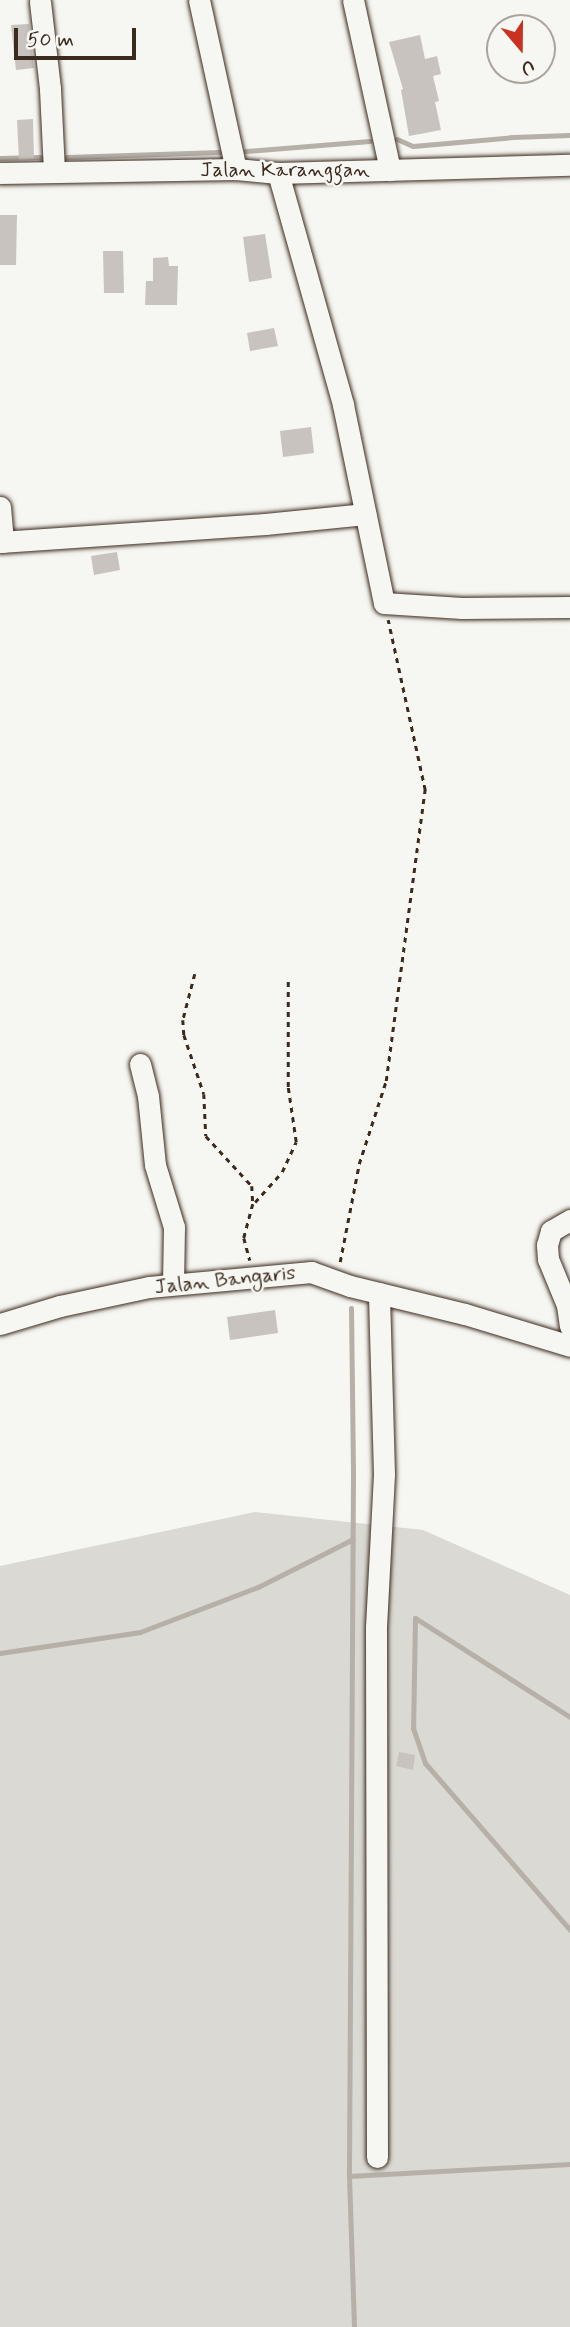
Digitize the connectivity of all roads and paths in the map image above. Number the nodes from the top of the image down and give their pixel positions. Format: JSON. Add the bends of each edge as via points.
{"nodes":[{"id":1,"x":199,"y":0,"type":"edge"},
{"id":2,"x":353,"y":0,"type":"edge"},
{"id":3,"x":40,"y":2,"type":"dead end"},
{"id":4,"x":570,"y":165,"type":"edge"},
{"id":5,"x":236,"y":169,"type":"junction"},
{"id":6,"x":390,"y":170,"type":"junction"},
{"id":7,"x":54,"y":172,"type":"junction"},
{"id":8,"x":0,"y":173,"type":"edge"},
{"id":9,"x":278,"y":173,"type":"junction"},
{"id":10,"x":0,"y":507,"type":"edge"},
{"id":11,"x":366,"y":514,"type":"junction"},
{"id":12,"x":1,"y":542,"type":"edge"},
{"id":13,"x":384,"y":603,"type":"junction"},
{"id":14,"x":570,"y":607,"type":"edge"},
{"id":15,"x":195,"y":974,"type":"dead end"},
{"id":16,"x":288,"y":978,"type":"dead end"},
{"id":17,"x":140,"y":1064,"type":"dead end"},
{"id":18,"x":253,"y":1204,"type":"junction"},
{"id":19,"x":570,"y":1220,"type":"edge"},
{"id":20,"x":255,"y":1275,"type":"junction"},
{"id":21,"x":334,"y":1278,"type":"junction"},
{"id":22,"x":173,"y":1283,"type":"junction"},
{"id":23,"x":379,"y":1293,"type":"junction"},
{"id":24,"x":0,"y":1324,"type":"edge"},
{"id":25,"x":570,"y":1326,"type":"edge"},
{"id":26,"x":570,"y":1346,"type":"edge"},
{"id":27,"x":377,"y":2157,"type":"dead end"}],
"edges":[{"from":1,"to":5,"type":"street"},
{"from":2,"to":6,"type":"street"},
{"from":3,"to":7,"type":"street"},
{"from":4,"to":6,"type":"street","name":"Jalan Karanggan"},
{"from":5,"to":7,"type":"street","name":"Jalan Karanggan"},
{"from":5,"to":9,"type":"street","name":"Jalan Karanggan"},
{"from":6,"to":9,"type":"street","name":"Jalan Karanggan"},
{"from":7,"to":8,"type":"street","name":"Jalan Karanggan"},
{"from":9,"to":11,"type":"street","via":[[343,405]]},
{"from":10,"to":12,"type":"street"},
{"from":11,"to":12,"type":"street"},
{"from":11,"to":13,"type":"street"},
{"from":13,"to":14,"type":"street"},
{"from":13,"to":21,"type":"path","via":[[425,790],[386,1081],[359,1164]]},
{"from":15,"to":18,"type":"path","via":[[183,1020],[184,1035],[204,1094],[206,1136],[252,1186]]},
{"from":16,"to":18,"type":"path","via":[[288,1087],[296,1142],[282,1172]]},
{"from":17,"to":22,"type":"street","via":[[155,1165],[174,1227]]},
{"from":18,"to":20,"type":"path","via":[[244,1238]]},
{"from":19,"to":25,"type":"street","via":[[551,1231],[547,1245]]},
{"from":20,"to":21,"type":"street","name":"Jalan Bangaris","via":[[312,1272]]},
{"from":20,"to":22,"type":"street","name":"Jalan Bangaris"},
{"from":21,"to":23,"type":"street","name":"Jalan Bangaris"},
{"from":22,"to":24,"type":"street","name":"Jalan Bangaris","via":[[60,1306]]},
{"from":23,"to":26,"type":"street","name":"Jalan Bangaris"},
{"from":23,"to":27,"type":"street","via":[[384,1474],[376,1640]]}]}
